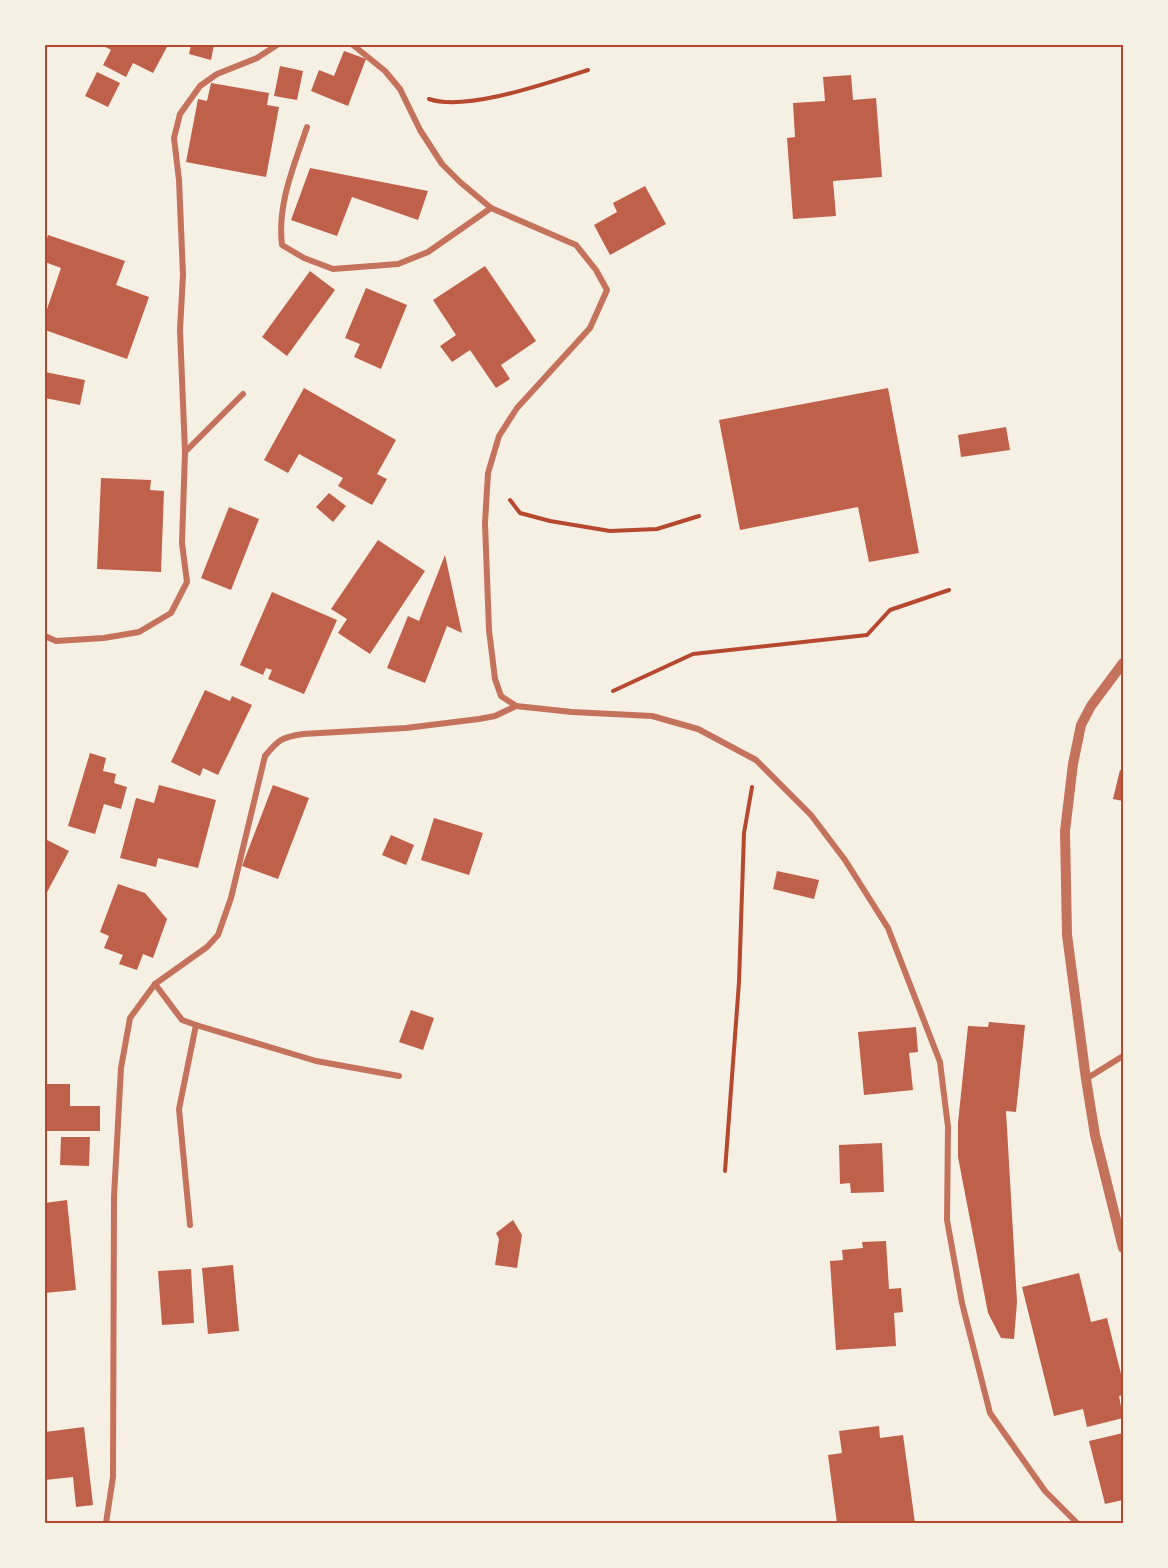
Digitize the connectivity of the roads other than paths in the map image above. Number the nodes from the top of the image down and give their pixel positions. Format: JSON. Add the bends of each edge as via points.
{"nodes":[{"id":1,"x":277,"y":45,"type":"edge"},
{"id":2,"x":353,"y":45,"type":"edge"},
{"id":3,"x":307,"y":127,"type":"dead end"},
{"id":4,"x":491,"y":208,"type":"junction"},
{"id":5,"x":243,"y":394,"type":"dead end"},
{"id":6,"x":185,"y":452,"type":"junction"},
{"id":7,"x":45,"y":636,"type":"edge"},
{"id":8,"x":1122,"y":667,"type":"edge"},
{"id":9,"x":516,"y":706,"type":"junction"},
{"id":10,"x":155,"y":984,"type":"junction"},
{"id":11,"x":196,"y":1025,"type":"junction"},
{"id":12,"x":1123,"y":1056,"type":"edge"},
{"id":13,"x":399,"y":1076,"type":"dead end"},
{"id":14,"x":1086,"y":1079,"type":"junction"},
{"id":15,"x":190,"y":1225,"type":"dead end"},
{"id":16,"x":1123,"y":1248,"type":"edge"},
{"id":17,"x":106,"y":1523,"type":"edge"},
{"id":18,"x":1077,"y":1523,"type":"edge"}],
"edges":[{"from":1,"to":6,"type":"street","via":[[200,86],[180,114],[174,138],[183,275],[180,330]]},
{"from":2,"to":4,"type":"street","via":[[400,89],[442,164]]},
{"from":3,"to":4,"type":"street","via":[[284,197],[280,227],[282,245],[304,258],[333,269],[398,264],[428,252]]},
{"from":4,"to":9,"type":"street","via":[[576,245],[607,290],[590,328],[517,408],[499,436],[489,473],[485,523],[489,630],[501,696]]},
{"from":5,"to":6,"type":"street"},
{"from":6,"to":7,"type":"street","via":[[182,543],[187,582],[171,613],[139,632],[56,641]]},
{"from":8,"to":14,"type":"street","via":[[1081,725],[1065,831],[1067,934]]},
{"from":9,"to":10,"type":"street","via":[[479,719],[303,734],[277,741],[265,756],[231,898],[218,935]]},
{"from":9,"to":18,"type":"street","via":[[652,716],[698,729],[756,760],[811,815],[845,860],[888,928],[940,1062],[948,1127],[947,1220],[962,1303],[990,1413],[1045,1491]]},
{"from":10,"to":11,"type":"street","via":[[182,1020]]},
{"from":10,"to":17,"type":"street","via":[[130,1018],[121,1068],[114,1197],[113,1477]]},
{"from":11,"to":13,"type":"street","via":[[316,1061]]},
{"from":11,"to":15,"type":"street","via":[[179,1109]]},
{"from":12,"to":14,"type":"street"},
{"from":14,"to":16,"type":"street","via":[[1095,1135]]}]}
